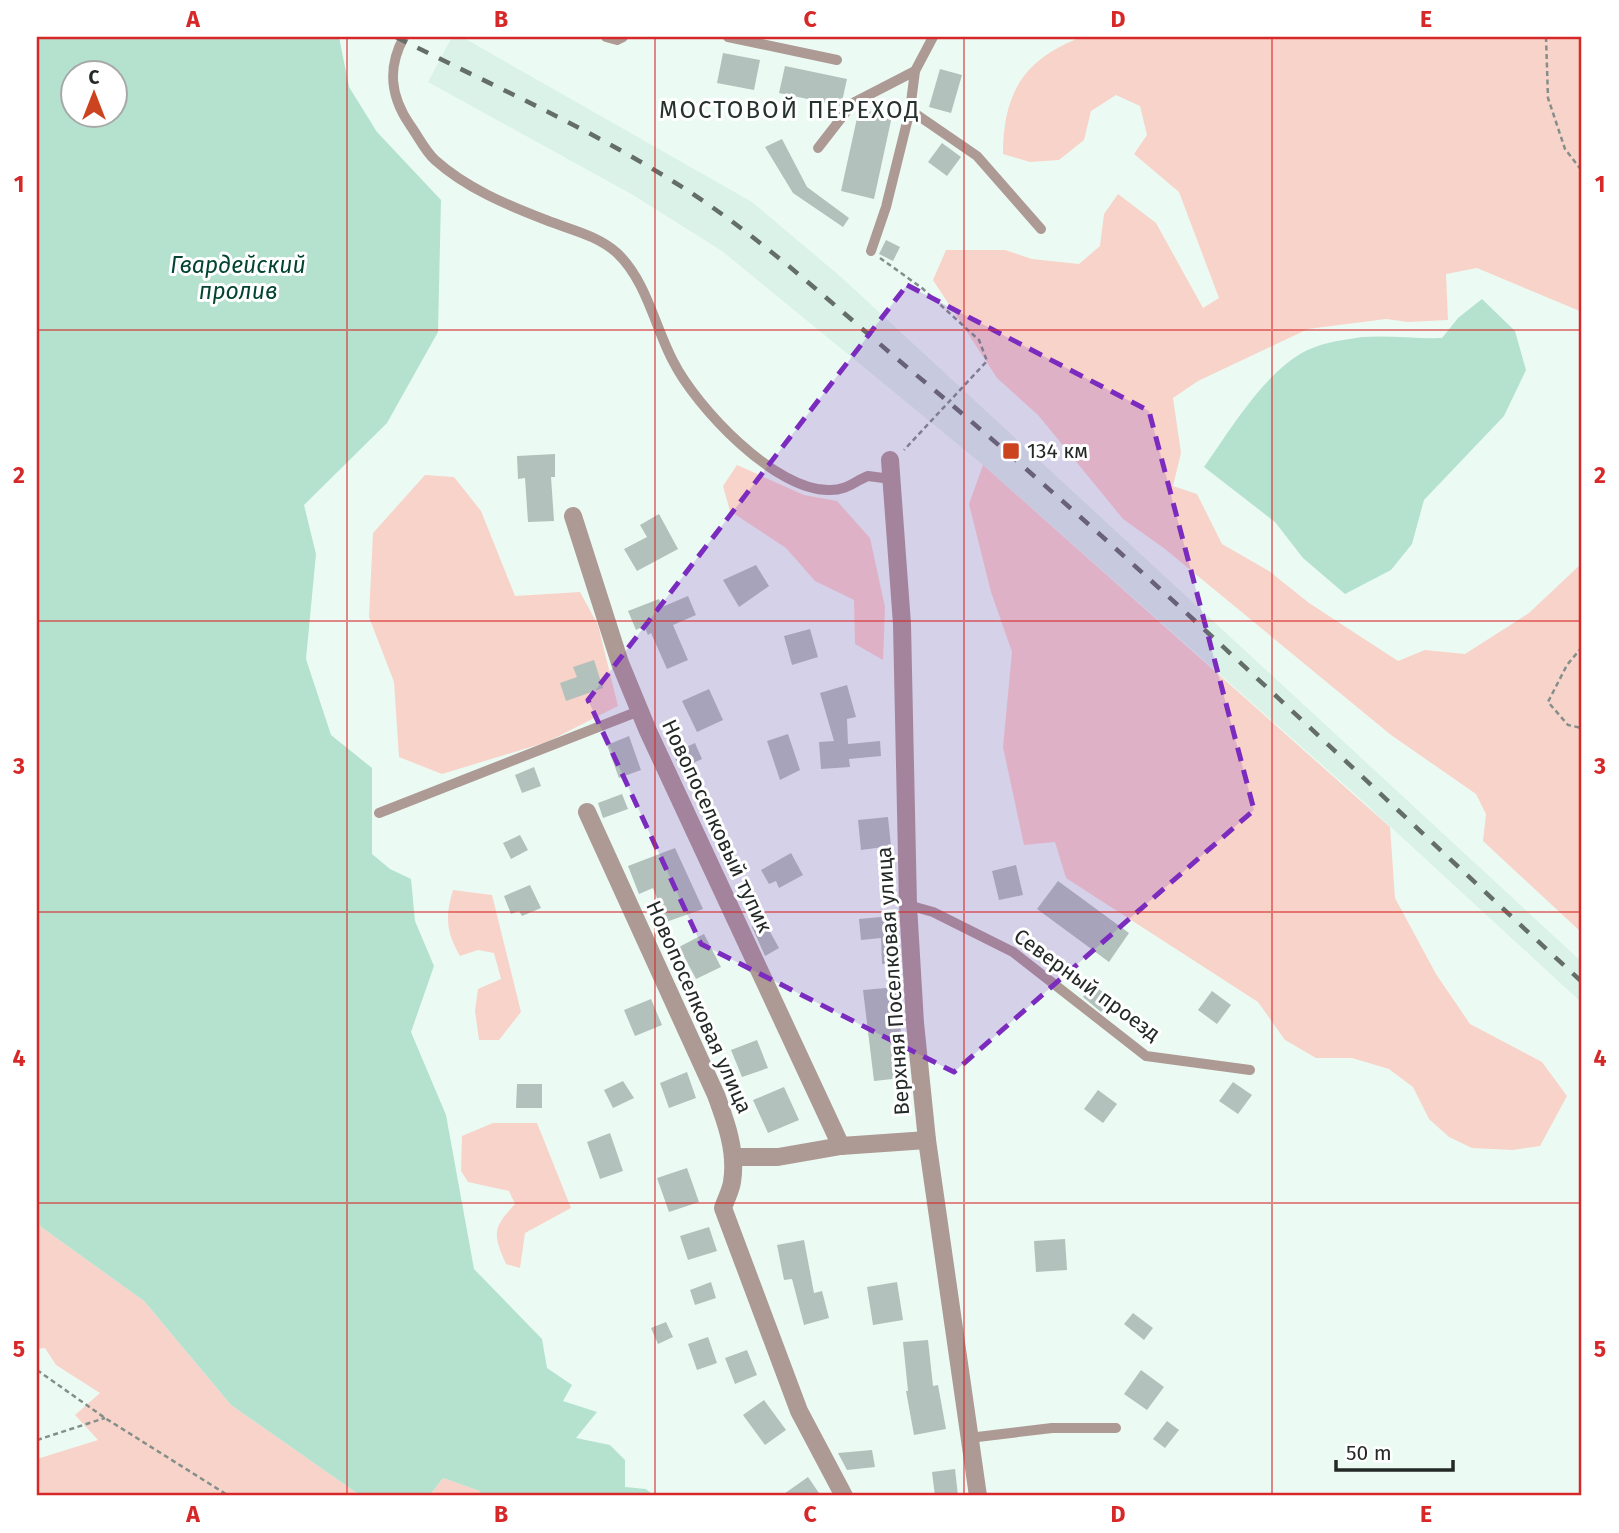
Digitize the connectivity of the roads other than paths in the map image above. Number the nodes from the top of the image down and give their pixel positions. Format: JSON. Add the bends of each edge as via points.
{"nodes":[{"id":1,"x":404,"y":37,"type":"edge"},
{"id":2,"x":606,"y":37,"type":"edge"},
{"id":3,"x":623,"y":37,"type":"edge"},
{"id":4,"x":728,"y":37,"type":"edge"},
{"id":5,"x":933,"y":37,"type":"edge"},
{"id":6,"x":837,"y":61,"type":"dead end"},
{"id":7,"x":915,"y":71,"type":"junction"},
{"id":8,"x":910,"y":110,"type":"junction"},
{"id":9,"x":818,"y":148,"type":"dead end"},
{"id":10,"x":1041,"y":229,"type":"dead end"},
{"id":11,"x":871,"y":251,"type":"road end"},
{"id":12,"x":890,"y":460,"type":"road end"},
{"id":13,"x":891,"y":479,"type":"junction"},
{"id":14,"x":573,"y":516,"type":"dead end"},
{"id":15,"x":639,"y":711,"type":"junction"},
{"id":16,"x":587,"y":812,"type":"dead end"},
{"id":17,"x":379,"y":813,"type":"dead end"},
{"id":18,"x":908,"y":905,"type":"junction"},
{"id":19,"x":1250,"y":1070,"type":"dead end"},
{"id":20,"x":927,"y":1140,"type":"junction"},
{"id":21,"x":841,"y":1146,"type":"junction"},
{"id":22,"x":733,"y":1157,"type":"junction"},
{"id":23,"x":1116,"y":1428,"type":"dead end"},
{"id":24,"x":970,"y":1438,"type":"junction"},
{"id":25,"x":844,"y":1496,"type":"edge"},
{"id":26,"x":978,"y":1496,"type":"edge"}],
"edges":[{"from":1,"to":13,"type":"lane","via":[[393,56],[393,84],[401,111],[433,159],[475,189],[595,237],[620,256],[637,280],[688,389],[709,414],[784,479],[805,487],[849,488],[868,476]]},
{"from":2,"to":3,"type":"lane"},
{"from":4,"to":6,"type":"lane"},
{"from":5,"to":7,"type":"lane"},
{"from":7,"to":8,"type":"lane"},
{"from":7,"to":9,"type":"lane","via":[[853,103]]},
{"from":8,"to":10,"type":"lane","via":[[977,156]]},
{"from":8,"to":11,"type":"lane"},
{"from":12,"to":13,"type":"street","name":"Верхняя Поселковая улица"},
{"from":13,"to":18,"type":"street","name":"Верхняя Поселковая улица","via":[[902,624]]},
{"from":14,"to":15,"type":"street","name":"Новопоселковый тупик"},
{"from":15,"to":17,"type":"lane"},
{"from":15,"to":21,"type":"street","name":"Новопоселковый тупик"},
{"from":16,"to":22,"type":"street","name":"Новопоселковая улица","via":[[716,1095]]},
{"from":18,"to":19,"type":"lane","name":"Северный проезд","via":[[933,912],[1013,952],[1146,1056]]},
{"from":18,"to":20,"type":"street","name":"Верхняя Поселковая улица"},
{"from":20,"to":21,"type":"street"},
{"from":20,"to":24,"type":"street","name":"Верхняя Поселковая улица"},
{"from":21,"to":22,"type":"street","via":[[778,1157]]},
{"from":22,"to":25,"type":"street","name":"Новопоселковая улица","via":[[732,1183],[723,1208],[799,1411]]},
{"from":23,"to":24,"type":"lane","via":[[1052,1428]]},
{"from":24,"to":26,"type":"street","name":"Верхняя Поселковая улица"}]}
